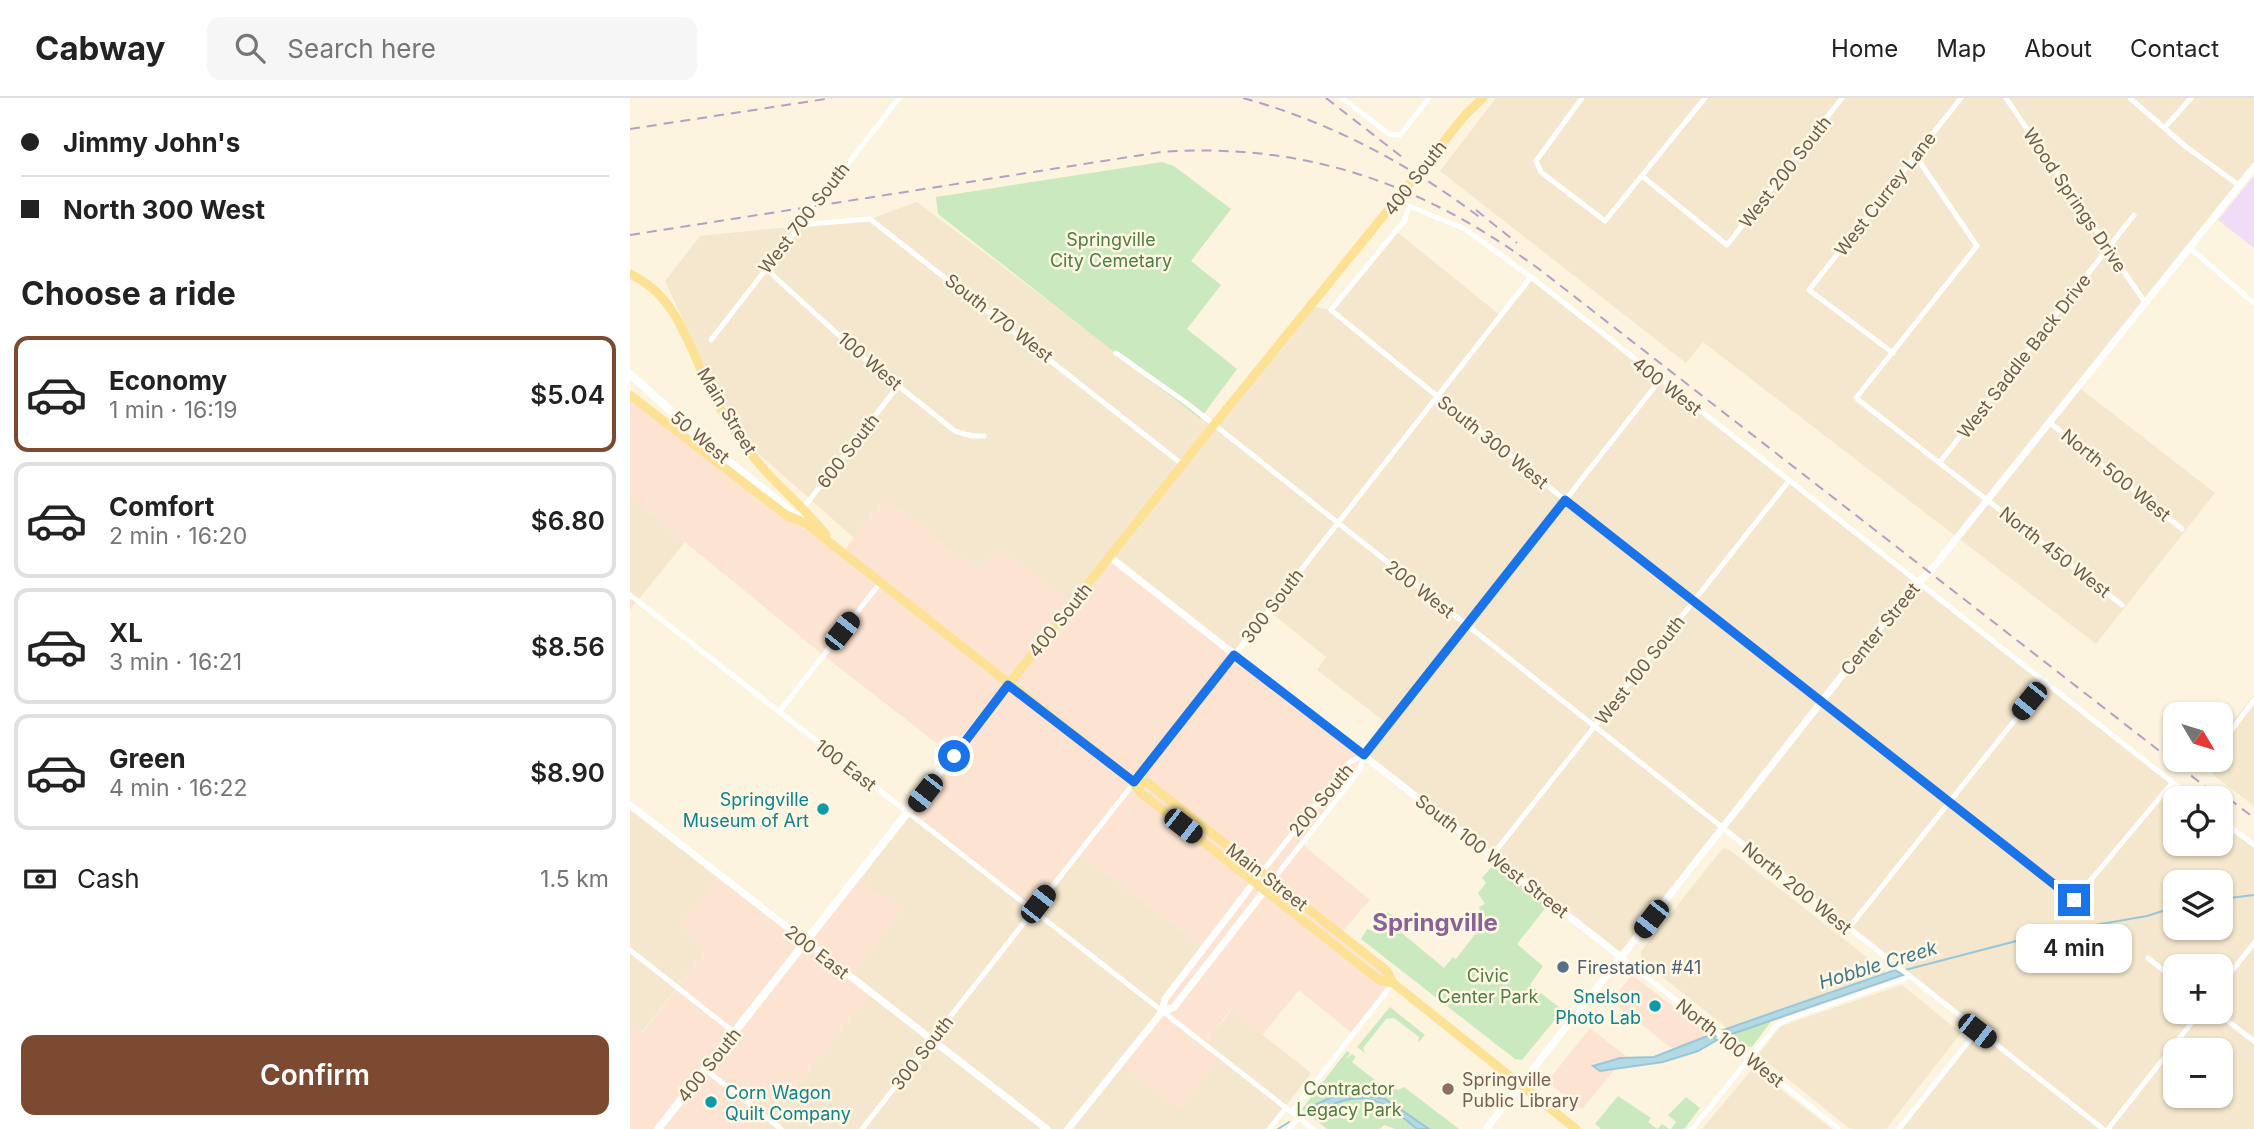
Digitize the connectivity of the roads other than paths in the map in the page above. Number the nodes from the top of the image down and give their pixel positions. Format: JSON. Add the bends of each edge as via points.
{"nodes":[{"id":1,"x":899,"y":98,"type":"edge"},
{"id":2,"x":1342,"y":98,"type":"edge"},
{"id":3,"x":1429,"y":98,"type":"edge"},
{"id":4,"x":1474,"y":98,"type":"edge"},
{"id":5,"x":1483,"y":98,"type":"edge"},
{"id":6,"x":1582,"y":98,"type":"edge"},
{"id":7,"x":1705,"y":98,"type":"edge"},
{"id":8,"x":1842,"y":98,"type":"edge"},
{"id":9,"x":1961,"y":98,"type":"edge"},
{"id":10,"x":2006,"y":98,"type":"edge"},
{"id":11,"x":2130,"y":98,"type":"edge"},
{"id":12,"x":2191,"y":98,"type":"edge"},
{"id":13,"x":1466,"y":114,"type":"junction"},
{"id":14,"x":2166,"y":126,"type":"junction"},
{"id":15,"x":1915,"y":155,"type":"junction"},
{"id":16,"x":2254,"y":167,"type":"edge"},
{"id":17,"x":1642,"y":176,"type":"junction"},
{"id":18,"x":2240,"y":186,"type":"junction"},
{"id":19,"x":1409,"y":205,"type":"joint"},
{"id":20,"x":2134,"y":215,"type":"dead end"},
{"id":21,"x":797,"y":225,"type":"junction"},
{"id":22,"x":2189,"y":247,"type":"junction"},
{"id":23,"x":2108,"y":250,"type":"junction"},
{"id":24,"x":765,"y":268,"type":"junction"},
{"id":25,"x":630,"y":274,"type":"edge"},
{"id":26,"x":1531,"y":277,"type":"junction"},
{"id":27,"x":2144,"y":301,"type":"junction"},
{"id":28,"x":2254,"y":303,"type":"edge"},
{"id":29,"x":1331,"y":310,"type":"joint"},
{"id":30,"x":711,"y":340,"type":"dead end"},
{"id":31,"x":1116,"y":353,"type":"dead end"},
{"id":32,"x":1893,"y":353,"type":"junction"},
{"id":33,"x":630,"y":374,"type":"edge"},
{"id":34,"x":1660,"y":380,"type":"junction"},
{"id":35,"x":898,"y":386,"type":"junction"},
{"id":36,"x":630,"y":395,"type":"edge"},
{"id":37,"x":1437,"y":396,"type":"junction"},
{"id":38,"x":2049,"y":422,"type":"junction"},
{"id":39,"x":1213,"y":426,"type":"junction"},
{"id":40,"x":984,"y":436,"type":"dead end"},
{"id":41,"x":1940,"y":463,"type":"junction"},
{"id":42,"x":1183,"y":465,"type":"junction"},
{"id":43,"x":1788,"y":482,"type":"junction"},
{"id":44,"x":1988,"y":499,"type":"junction"},
{"id":45,"x":1565,"y":500,"type":"junction"},
{"id":46,"x":800,"y":512,"type":"junction"},
{"id":47,"x":805,"y":523,"type":"junction"},
{"id":48,"x":1336,"y":523,"type":"junction"},
{"id":49,"x":2182,"y":528,"type":"dead end"},
{"id":50,"x":833,"y":545,"type":"junction"},
{"id":51,"x":1110,"y":558,"type":"junction"},
{"id":52,"x":1918,"y":581,"type":"junction"},
{"id":53,"x":880,"y":583,"type":"junction"},
{"id":54,"x":630,"y":595,"type":"edge"},
{"id":55,"x":1694,"y":601,"type":"junction"},
{"id":56,"x":2122,"y":605,"type":"dead end"},
{"id":57,"x":1466,"y":626,"type":"junction"},
{"id":58,"x":1234,"y":655,"type":"junction"},
{"id":59,"x":2046,"y":681,"type":"junction"},
{"id":60,"x":1008,"y":685,"type":"junction"},
{"id":61,"x":2254,"y":700,"type":"edge"},
{"id":62,"x":1822,"y":701,"type":"junction"},
{"id":63,"x":779,"y":712,"type":"junction"},
{"id":64,"x":1594,"y":728,"type":"junction"},
{"id":65,"x":2233,"y":728,"type":"edge"},
{"id":66,"x":1364,"y":755,"type":"junction"},
{"id":67,"x":1134,"y":782,"type":"junction"},
{"id":68,"x":2172,"y":783,"type":"junction"},
{"id":69,"x":2176,"y":786,"type":"edge"},
{"id":70,"x":1949,"y":802,"type":"junction"},
{"id":71,"x":630,"y":805,"type":"edge"},
{"id":72,"x":909,"y":813,"type":"junction"},
{"id":73,"x":1722,"y":828,"type":"junction"},
{"id":74,"x":2233,"y":829,"type":"edge"},
{"id":75,"x":2254,"y":845,"type":"edge"},
{"id":76,"x":1491,"y":857,"type":"junction"},
{"id":77,"x":1261,"y":873,"type":"junction"},
{"id":78,"x":1272,"y":881,"type":"junction"},
{"id":79,"x":1254,"y":883,"type":"junction"},
{"id":80,"x":1265,"y":890,"type":"junction"},
{"id":81,"x":1032,"y":911,"type":"junction"},
{"id":82,"x":1848,"y":929,"type":"junction"},
{"id":83,"x":2254,"y":943,"type":"edge"},
{"id":84,"x":807,"y":944,"type":"junction"},
{"id":85,"x":630,"y":950,"type":"edge"},
{"id":86,"x":1621,"y":957,"type":"junction"},
{"id":87,"x":2148,"y":958,"type":"dead end"},
{"id":88,"x":2163,"y":970,"type":"edge"},
{"id":89,"x":2233,"y":970,"type":"edge"},
{"id":90,"x":1909,"y":977,"type":"junction"},
{"id":91,"x":1393,"y":983,"type":"junction"},
{"id":92,"x":1162,"y":1012,"type":"junction"},
{"id":93,"x":2190,"y":1024,"type":"edge"},
{"id":94,"x":2232,"y":1024,"type":"edge"},
{"id":95,"x":1977,"y":1031,"type":"junction"},
{"id":96,"x":735,"y":1033,"type":"junction"},
{"id":97,"x":931,"y":1041,"type":"junction"},
{"id":98,"x":2254,"y":1041,"type":"edge"},
{"id":99,"x":1748,"y":1058,"type":"junction"},
{"id":100,"x":706,"y":1070,"type":"junction"},
{"id":101,"x":1520,"y":1085,"type":"junction"},
{"id":102,"x":1289,"y":1110,"type":"junction"},
{"id":103,"x":1298,"y":1117,"type":"junction"},
{"id":104,"x":658,"y":1129,"type":"edge"},
{"id":105,"x":781,"y":1129,"type":"edge"},
{"id":106,"x":862,"y":1129,"type":"edge"},
{"id":107,"x":1047,"y":1129,"type":"edge"},
{"id":108,"x":1068,"y":1129,"type":"edge"},
{"id":109,"x":1269,"y":1129,"type":"edge"},
{"id":110,"x":1289,"y":1129,"type":"edge"},
{"id":111,"x":1313,"y":1129,"type":"edge"},
{"id":112,"x":1486,"y":1129,"type":"edge"},
{"id":113,"x":1576,"y":1129,"type":"edge"},
{"id":114,"x":1692,"y":1129,"type":"edge"},
{"id":115,"x":1839,"y":1129,"type":"edge"},
{"id":116,"x":1899,"y":1129,"type":"edge"},
{"id":117,"x":2106,"y":1129,"type":"edge"}],
"edges":[{"from":1,"to":21,"type":"street","name":"West 700 South"},
{"from":2,"to":3,"type":"street","via":[[1389,134],[1400,135]]},
{"from":4,"to":13,"type":"main road","name":"400 South"},
{"from":5,"to":13,"type":"main road","name":"400 South"},
{"from":6,"to":17,"type":"street","via":[[1535,161],[1541,172],[1605,221]]},
{"from":7,"to":17,"type":"street"},
{"from":8,"to":17,"type":"street","name":"West 200 South","via":[[1727,245]]},
{"from":9,"to":15,"type":"street","name":"West Currey Lane"},
{"from":10,"to":23,"type":"street","name":"Wood Springs Drive"},
{"from":11,"to":14,"type":"street"},
{"from":12,"to":14,"type":"street"},
{"from":13,"to":39,"type":"main road","name":"400 South"},
{"from":14,"to":18,"type":"street","via":[[2185,146]]},
{"from":15,"to":32,"type":"street","via":[[1977,246]]},
{"from":15,"to":32,"type":"street","name":"West Currey Lane","via":[[1809,290]]},
{"from":16,"to":18,"type":"street","name":"Center Street"},
{"from":18,"to":22,"type":"street","name":"Center Street"},
{"from":19,"to":26,"type":"street","name":"400 West","via":[[1465,229]]},
{"from":19,"to":29,"type":"street","name":"400 South","via":[[1405,220]]},
{"from":20,"to":23,"type":"street","name":"West Saddle Back Drive"},
{"from":21,"to":24,"type":"street","name":"West 700 South"},
{"from":21,"to":42,"type":"street","name":"South 170 West","via":[[870,219]]},
{"from":22,"to":27,"type":"street","name":"Center Street"},
{"from":22,"to":28,"type":"street"},
{"from":23,"to":27,"type":"street","name":"Wood Springs Drive"},
{"from":23,"to":41,"type":"street","name":"West Saddle Back Drive"},
{"from":24,"to":30,"type":"street","name":"West 700 South"},
{"from":24,"to":35,"type":"street","name":"100 West"},
{"from":25,"to":46,"type":"main road","name":"Main Street","via":[[651,286],[670,306],[732,427]]},
{"from":26,"to":34,"type":"street","name":"400 West"},
{"from":26,"to":37,"type":"street","name":"300 South"},
{"from":27,"to":38,"type":"street","name":"Center Street"},
{"from":29,"to":37,"type":"street","name":"South 300 West"},
{"from":31,"to":39,"type":"street","name":"200 West"},
{"from":32,"to":41,"type":"street","name":"North 450 West","via":[[1856,398]]},
{"from":33,"to":46,"type":"main road","name":"50 West","via":[[710,447]]},
{"from":34,"to":43,"type":"street","name":"400 West"},
{"from":34,"to":45,"type":"street"},
{"from":35,"to":40,"type":"street","name":"100 West","via":[[956,430]]},
{"from":35,"to":46,"type":"street","name":"600 South"},
{"from":36,"to":47,"type":"main road","name":"Main Street","via":[[786,515]]},
{"from":37,"to":45,"type":"street","name":"South 300 West"},
{"from":37,"to":48,"type":"street","name":"300 South"},
{"from":38,"to":44,"type":"street","name":"Center Street"},
{"from":38,"to":49,"type":"street","name":"North 500 West"},
{"from":39,"to":42,"type":"main road","name":"400 South"},
{"from":39,"to":48,"type":"street","name":"200 West"},
{"from":41,"to":44,"type":"street","name":"North 450 West"},
{"from":42,"to":51,"type":"main road","name":"400 South"},
{"from":43,"to":52,"type":"street","name":"400 West"},
{"from":43,"to":55,"type":"street","name":"West 100 South"},
{"from":44,"to":52,"type":"street","name":"Center Street"},
{"from":44,"to":56,"type":"street","name":"North 450 West"},
{"from":45,"to":55,"type":"street","name":"South 300 West"},
{"from":45,"to":57,"type":"street"},
{"from":46,"to":47,"type":"main road","name":"50 West"},
{"from":46,"to":50,"type":"main road","name":"Main Street"},
{"from":47,"to":50,"type":"main road","name":"Main Street"},
{"from":48,"to":57,"type":"street","name":"200 West"},
{"from":48,"to":58,"type":"street","name":"300 South"},
{"from":50,"to":53,"type":"main road","name":"Main Street"},
{"from":51,"to":58,"type":"street","name":"South 100 West Street"},
{"from":51,"to":60,"type":"main road","name":"400 South"},
{"from":52,"to":59,"type":"street","name":"400 West"},
{"from":52,"to":62,"type":"street","name":"Center Street"},
{"from":53,"to":60,"type":"main road","name":"Main Street"},
{"from":53,"to":63,"type":"street"},
{"from":54,"to":63,"type":"street","name":"100 East"},
{"from":55,"to":62,"type":"street","name":"South 300 West"},
{"from":55,"to":64,"type":"street","name":"West 100 South"},
{"from":57,"to":64,"type":"street","name":"200 West"},
{"from":57,"to":66,"type":"street"},
{"from":58,"to":66,"type":"street","name":"South 100 West Street"},
{"from":58,"to":67,"type":"street","name":"300 South"},
{"from":59,"to":68,"type":"street","name":"400 West"},
{"from":59,"to":70,"type":"street"},
{"from":60,"to":67,"type":"main road","name":"Main Street"},
{"from":60,"to":72,"type":"main road","name":"400 South"},
{"from":61,"to":65,"type":"street"},
{"from":62,"to":70,"type":"street","name":"South 300 West"},
{"from":62,"to":73,"type":"street","name":"Center Street"},
{"from":63,"to":72,"type":"street","name":"100 East"},
{"from":64,"to":73,"type":"street","name":"200 West"},
{"from":64,"to":76,"type":"street","name":"West 100 South"},
{"from":66,"to":76,"type":"street","name":"South 100 West Street"},
{"from":66,"to":77,"type":"street","name":"200 South","via":[[1349,763]]},
{"from":66,"to":78,"type":"street","name":"200 South","via":[[1360,770]]},
{"from":67,"to":77,"type":"main road","name":"Main Street","via":[[1148,783]]},
{"from":67,"to":79,"type":"main road","name":"Main Street","via":[[1140,793]]},
{"from":67,"to":81,"type":"street","name":"300 South"},
{"from":68,"to":69,"type":"street","name":"400 West"},
{"from":68,"to":70,"type":"street","name":"South 300 West","via":[[2074,900]]},
{"from":70,"to":82,"type":"street"},
{"from":71,"to":84,"type":"street","name":"200 East"},
{"from":72,"to":81,"type":"street","name":"100 East"},
{"from":72,"to":84,"type":"main road","name":"400 South"},
{"from":73,"to":82,"type":"street","name":"North 200 West"},
{"from":73,"to":86,"type":"street","name":"Center Street"},
{"from":74,"to":75,"type":"street"},
{"from":76,"to":86,"type":"street","name":"South 100 West Street"},
{"from":77,"to":78,"type":"main road","name":"Main Street"},
{"from":77,"to":79,"type":"street","name":"200 South"},
{"from":78,"to":80,"type":"street","name":"200 South"},
{"from":78,"to":91,"type":"main road","name":"Main Street","via":[[1387,971]]},
{"from":79,"to":80,"type":"main road","name":"Main Street"},
{"from":79,"to":92,"type":"street","name":"200 South","via":[[1165,999]]},
{"from":80,"to":91,"type":"main road","name":"Main Street","via":[[1379,980]]},
{"from":80,"to":92,"type":"street","name":"200 South","via":[[1174,1007]]},
{"from":81,"to":92,"type":"street","name":"100 East"},
{"from":81,"to":97,"type":"street","name":"300 South"},
{"from":82,"to":90,"type":"street","name":"North 200 West"},
{"from":83,"to":89,"type":"street"},
{"from":84,"to":96,"type":"main road","name":"400 South"},
{"from":84,"to":97,"type":"street","name":"200 East"},
{"from":85,"to":96,"type":"street"},
{"from":86,"to":99,"type":"street","name":"North 100 West"},
{"from":86,"to":101,"type":"street","name":"Center Street"},
{"from":87,"to":88,"type":"street"},
{"from":90,"to":95,"type":"street","name":"North 200 West"},
{"from":90,"to":99,"type":"street","via":[[1788,1019]]},
{"from":91,"to":101,"type":"main road","name":"Main Street"},
{"from":91,"to":102,"type":"street"},
{"from":92,"to":102,"type":"street","name":"100 East"},
{"from":92,"to":108,"type":"street"},
{"from":93,"to":117,"type":"street"},
{"from":94,"to":98,"type":"street"},
{"from":95,"to":116,"type":"street"},
{"from":95,"to":117,"type":"street","name":"North 200 West"},
{"from":96,"to":100,"type":"main road","name":"400 South"},
{"from":97,"to":106,"type":"street","name":"300 South"},
{"from":97,"to":107,"type":"street","name":"200 East"},
{"from":99,"to":114,"type":"street"},
{"from":99,"to":115,"type":"street","name":"North 100 West"},
{"from":100,"to":104,"type":"main road","name":"400 South"},
{"from":100,"to":105,"type":"street"},
{"from":101,"to":112,"type":"street","name":"Center Street"},
{"from":101,"to":113,"type":"main road","name":"Main Street"},
{"from":102,"to":103,"type":"street","name":"100 East"},
{"from":102,"to":109,"type":"street"},
{"from":103,"to":110,"type":"street"},
{"from":103,"to":111,"type":"street","name":"100 East"}]}
